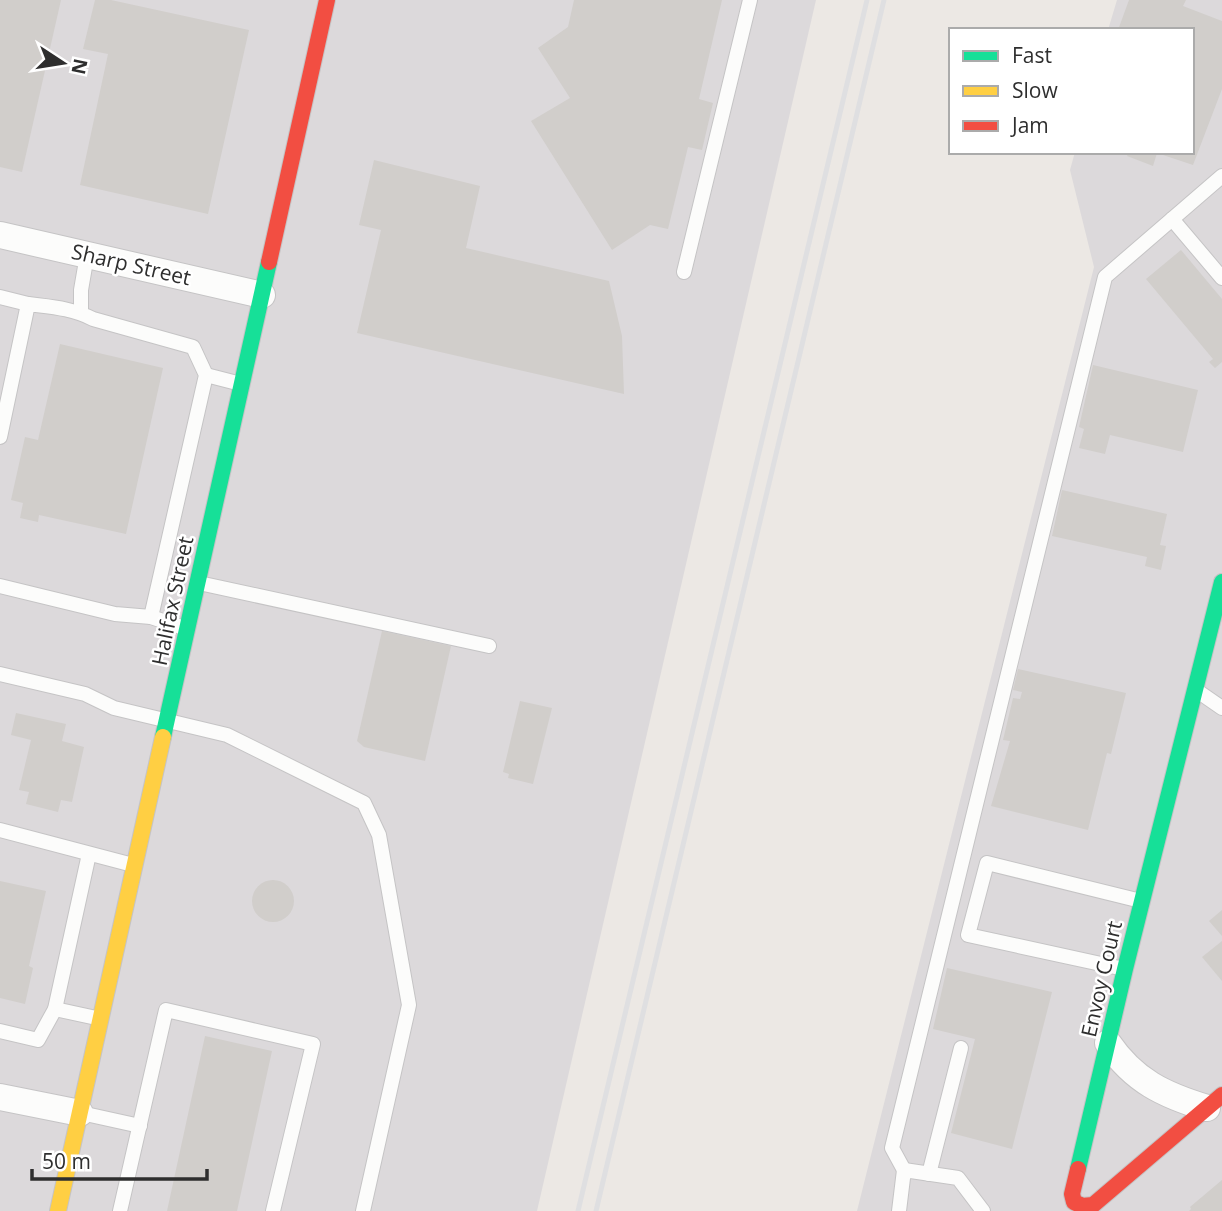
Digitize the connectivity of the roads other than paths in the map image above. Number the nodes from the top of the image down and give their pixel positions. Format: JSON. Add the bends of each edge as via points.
{"nodes":[{"id":1,"x":327,"y":0,"type":"edge"},
{"id":2,"x":750,"y":0,"type":"edge"},
{"id":3,"x":1222,"y":176,"type":"edge"},
{"id":4,"x":1172,"y":219,"type":"junction"},
{"id":5,"x":0,"y":235,"type":"edge"},
{"id":6,"x":87,"y":256,"type":"junction"},
{"id":7,"x":684,"y":272,"type":"dead end"},
{"id":8,"x":1222,"y":278,"type":"edge"},
{"id":9,"x":261,"y":295,"type":"junction"},
{"id":10,"x":0,"y":297,"type":"edge"},
{"id":11,"x":28,"y":304,"type":"junction"},
{"id":12,"x":81,"y":313,"type":"junction"},
{"id":13,"x":206,"y":375,"type":"junction"},
{"id":14,"x":241,"y":384,"type":"junction"},
{"id":15,"x":0,"y":437,"type":"edge"},
{"id":16,"x":1222,"y":582,"type":"edge"},
{"id":17,"x":198,"y":583,"type":"junction"},
{"id":18,"x":0,"y":586,"type":"edge"},
{"id":19,"x":150,"y":617,"type":"junction"},
{"id":20,"x":188,"y":630,"type":"junction"},
{"id":21,"x":489,"y":646,"type":"dead end"},
{"id":22,"x":0,"y":674,"type":"edge"},
{"id":23,"x":1195,"y":689,"type":"junction"},
{"id":24,"x":1222,"y":708,"type":"edge"},
{"id":25,"x":168,"y":720,"type":"junction"},
{"id":26,"x":0,"y":830,"type":"edge"},
{"id":27,"x":89,"y":854,"type":"junction"},
{"id":28,"x":134,"y":865,"type":"junction"},
{"id":29,"x":1142,"y":901,"type":"junction"},
{"id":30,"x":1125,"y":970,"type":"junction"},
{"id":31,"x":55,"y":1009,"type":"junction"},
{"id":32,"x":101,"y":1019,"type":"junction"},
{"id":33,"x":0,"y":1031,"type":"edge"},
{"id":34,"x":1108,"y":1043,"type":"junction"},
{"id":35,"x":961,"y":1048,"type":"dead end"},
{"id":36,"x":0,"y":1097,"type":"edge"},
{"id":37,"x":1214,"y":1102,"type":"edge"},
{"id":38,"x":80,"y":1113,"type":"junction"},
{"id":39,"x":140,"y":1126,"type":"junction"},
{"id":40,"x":904,"y":1170,"type":"junction"},
{"id":41,"x":929,"y":1174,"type":"junction"},
{"id":42,"x":1069,"y":1207,"type":"edge"},
{"id":43,"x":58,"y":1211,"type":"edge"},
{"id":44,"x":120,"y":1211,"type":"edge"},
{"id":45,"x":273,"y":1211,"type":"edge"},
{"id":46,"x":363,"y":1211,"type":"edge"},
{"id":47,"x":899,"y":1211,"type":"edge"},
{"id":48,"x":984,"y":1211,"type":"edge"}],
"edges":[{"from":1,"to":9,"type":"street","name":"Halifax Street"},
{"from":2,"to":7,"type":"lane"},
{"from":3,"to":4,"type":"lane"},
{"from":4,"to":8,"type":"lane"},
{"from":4,"to":40,"type":"lane","via":[[1105,277],[892,1148]]},
{"from":5,"to":6,"type":"street","name":"Sharp Street"},
{"from":6,"to":9,"type":"street","name":"Sharp Street"},
{"from":6,"to":12,"type":"lane"},
{"from":9,"to":14,"type":"street","name":"Halifax Street"},
{"from":10,"to":11,"type":"lane"},
{"from":11,"to":12,"type":"lane"},
{"from":11,"to":15,"type":"lane"},
{"from":12,"to":13,"type":"lane","via":[[193,347]]},
{"from":13,"to":14,"type":"lane"},
{"from":13,"to":19,"type":"lane"},
{"from":14,"to":17,"type":"street","name":"Halifax Street"},
{"from":16,"to":23,"type":"street","name":"Envoy Court"},
{"from":17,"to":20,"type":"street","name":"Halifax Street"},
{"from":17,"to":21,"type":"lane"},
{"from":18,"to":19,"type":"lane","via":[[115,614]]},
{"from":19,"to":20,"type":"lane"},
{"from":20,"to":25,"type":"street","name":"Halifax Street"},
{"from":22,"to":25,"type":"lane"},
{"from":23,"to":24,"type":"lane"},
{"from":23,"to":29,"type":"street","name":"Envoy Court"},
{"from":25,"to":28,"type":"street","name":"Halifax Street"},
{"from":25,"to":46,"type":"lane","via":[[228,735],[339,789],[363,803],[379,835],[409,1005]]},
{"from":26,"to":27,"type":"lane"},
{"from":27,"to":28,"type":"lane"},
{"from":27,"to":31,"type":"lane"},
{"from":28,"to":32,"type":"street","name":"Halifax Street"},
{"from":29,"to":30,"type":"street","name":"Envoy Court"},
{"from":29,"to":30,"type":"lane","via":[[987,863],[968,935]]},
{"from":30,"to":34,"type":"street","name":"Envoy Court"},
{"from":31,"to":32,"type":"lane"},
{"from":31,"to":33,"type":"lane","via":[[38,1040]]},
{"from":32,"to":38,"type":"street","name":"Halifax Street"},
{"from":34,"to":37,"type":"street","via":[[1132,1073],[1179,1099]]},
{"from":34,"to":42,"type":"street","name":"Envoy Court"},
{"from":35,"to":41,"type":"lane"},
{"from":36,"to":38,"type":"street"},
{"from":37,"to":42,"type":"street","name":"Envoy Court","via":[[1093,1205]]},
{"from":38,"to":39,"type":"lane"},
{"from":38,"to":43,"type":"street","name":"Halifax Street"},
{"from":39,"to":44,"type":"lane"},
{"from":39,"to":45,"type":"lane","via":[[166,1010],[313,1044]]},
{"from":40,"to":41,"type":"lane"},
{"from":40,"to":47,"type":"lane"},
{"from":41,"to":48,"type":"lane","via":[[958,1178]]}]}
